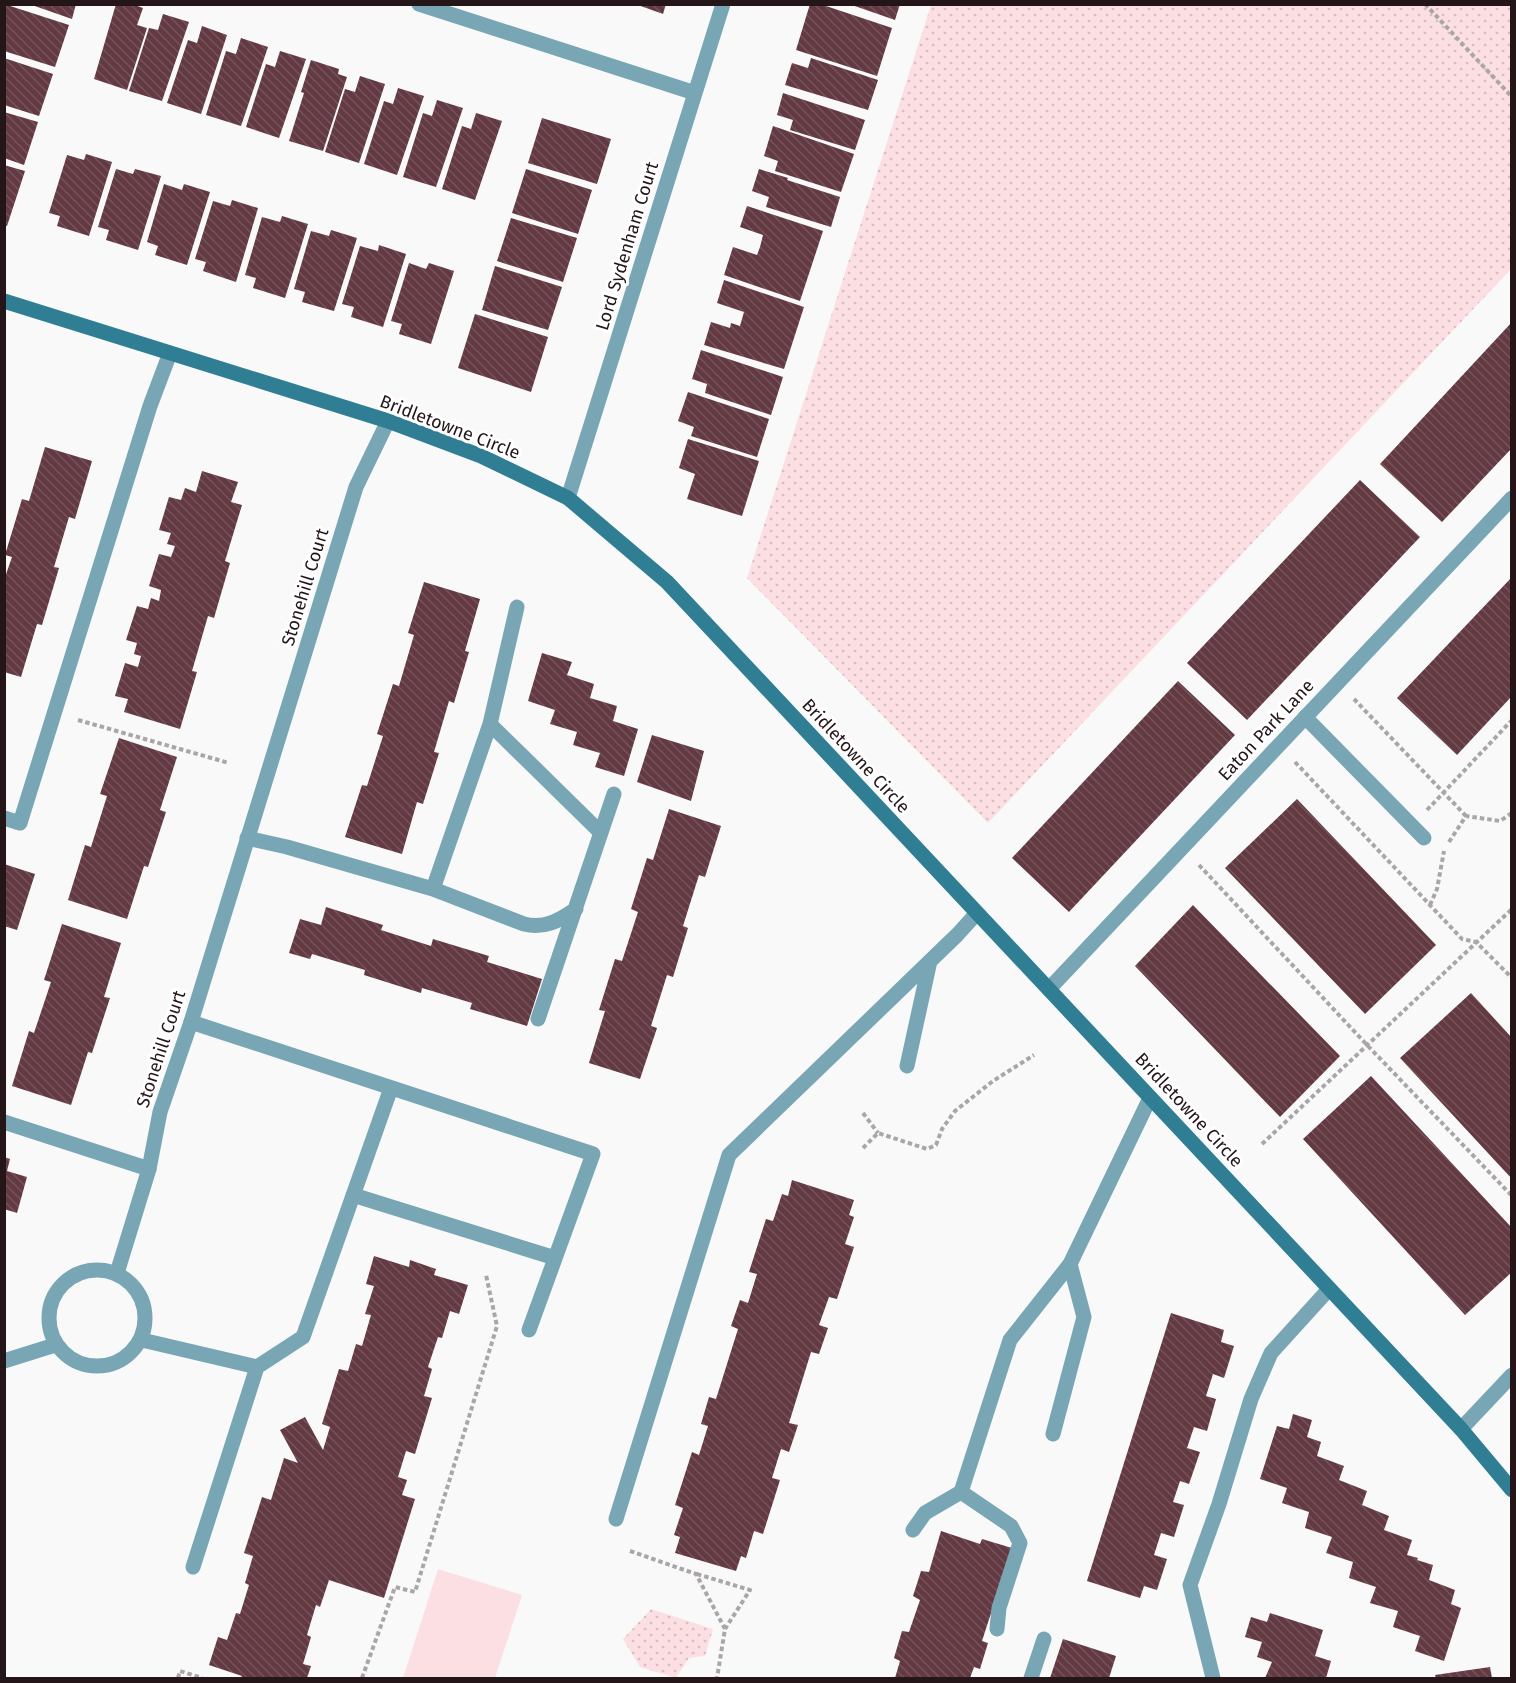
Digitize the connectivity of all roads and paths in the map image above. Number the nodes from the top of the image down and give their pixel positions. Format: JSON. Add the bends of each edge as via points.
{"nodes":[{"id":1,"x":418,"y":4,"type":"edge"},
{"id":2,"x":723,"y":4,"type":"edge"},
{"id":3,"x":1425,"y":4,"type":"edge"},
{"id":4,"x":695,"y":93,"type":"junction"},
{"id":5,"x":1512,"y":97,"type":"edge"},
{"id":6,"x":4,"y":301,"type":"edge"},
{"id":7,"x":170,"y":353,"type":"junction"},
{"id":8,"x":388,"y":421,"type":"junction"},
{"id":9,"x":568,"y":498,"type":"junction"},
{"id":10,"x":1512,"y":498,"type":"edge"},
{"id":11,"x":517,"y":607,"type":"dead end"},
{"id":12,"x":1338,"y":682,"type":"junction"},
{"id":13,"x":54,"y":713,"type":"junction"},
{"id":14,"x":1305,"y":717,"type":"junction"},
{"id":15,"x":1512,"y":720,"type":"edge"},
{"id":16,"x":490,"y":724,"type":"junction"},
{"id":17,"x":1279,"y":746,"type":"junction"},
{"id":18,"x":229,"y":763,"type":"dead end"},
{"id":19,"x":1443,"y":792,"type":"junction"},
{"id":20,"x":614,"y":794,"type":"dead end"},
{"id":21,"x":1512,"y":813,"type":"edge"},
{"id":22,"x":1466,"y":816,"type":"junction"},
{"id":23,"x":4,"y":818,"type":"edge"},
{"id":24,"x":1412,"y":825,"type":"junction"},
{"id":25,"x":601,"y":833,"type":"junction"},
{"id":26,"x":247,"y":838,"type":"junction"},
{"id":27,"x":1424,"y":838,"type":"dead end"},
{"id":28,"x":1182,"y":847,"type":"junction"},
{"id":29,"x":433,"y":889,"type":"junction"},
{"id":30,"x":1430,"y":905,"type":"junction"},
{"id":31,"x":576,"y":909,"type":"junction"},
{"id":32,"x":1512,"y":909,"type":"edge"},
{"id":33,"x":977,"y":913,"type":"junction"},
{"id":34,"x":1476,"y":942,"type":"junction"},
{"id":35,"x":930,"y":961,"type":"junction"},
{"id":36,"x":1512,"y":978,"type":"edge"},
{"id":37,"x":1049,"y":989,"type":"junction"},
{"id":38,"x":538,"y":1019,"type":"dead end"},
{"id":39,"x":191,"y":1022,"type":"junction"},
{"id":40,"x":1367,"y":1045,"type":"junction"},
{"id":41,"x":1034,"y":1055,"type":"dead end"},
{"id":42,"x":907,"y":1066,"type":"dead end"},
{"id":43,"x":391,"y":1088,"type":"junction"},
{"id":44,"x":1150,"y":1098,"type":"junction"},
{"id":45,"x":863,"y":1113,"type":"dead end"},
{"id":46,"x":4,"y":1122,"type":"edge"},
{"id":47,"x":879,"y":1133,"type":"junction"},
{"id":48,"x":1262,"y":1144,"type":"dead end"},
{"id":49,"x":863,"y":1148,"type":"dead end"},
{"id":50,"x":149,"y":1169,"type":"junction"},
{"id":51,"x":353,"y":1195,"type":"junction"},
{"id":52,"x":1512,"y":1196,"type":"edge"},
{"id":53,"x":555,"y":1258,"type":"junction"},
{"id":54,"x":1070,"y":1264,"type":"junction"},
{"id":55,"x":117,"y":1273,"type":"junction"},
{"id":56,"x":486,"y":1275,"type":"dead end"},
{"id":57,"x":1329,"y":1289,"type":"junction"},
{"id":58,"x":529,"y":1330,"type":"dead end"},
{"id":59,"x":142,"y":1340,"type":"junction"},
{"id":60,"x":55,"y":1345,"type":"junction"},
{"id":61,"x":4,"y":1361,"type":"edge"},
{"id":62,"x":257,"y":1367,"type":"junction"},
{"id":63,"x":1512,"y":1375,"type":"edge"},
{"id":64,"x":1461,"y":1429,"type":"junction"},
{"id":65,"x":1053,"y":1434,"type":"dead end"},
{"id":66,"x":1512,"y":1490,"type":"edge"},
{"id":67,"x":961,"y":1492,"type":"junction"},
{"id":68,"x":616,"y":1520,"type":"dead end"},
{"id":69,"x":913,"y":1530,"type":"dead end"},
{"id":70,"x":630,"y":1551,"type":"dead end"},
{"id":71,"x":193,"y":1567,"type":"dead end"},
{"id":72,"x":696,"y":1574,"type":"junction"},
{"id":73,"x":725,"y":1629,"type":"junction"},
{"id":74,"x":997,"y":1629,"type":"dead end"},
{"id":75,"x":1044,"y":1639,"type":"dead end"},
{"id":76,"x":178,"y":1678,"type":"edge"},
{"id":77,"x":202,"y":1678,"type":"edge"},
{"id":78,"x":362,"y":1678,"type":"edge"},
{"id":79,"x":717,"y":1678,"type":"edge"},
{"id":80,"x":1031,"y":1678,"type":"edge"},
{"id":81,"x":1213,"y":1678,"type":"edge"}],
"edges":[{"from":1,"to":4,"type":"street"},
{"from":2,"to":4,"type":"street","name":"Lord Sydenham Court"},
{"from":3,"to":5,"type":"path"},
{"from":4,"to":9,"type":"street","name":"Lord Sydenham Court"},
{"from":6,"to":7,"type":"street","name":"Bridletowne Circle"},
{"from":7,"to":8,"type":"street","name":"Bridletowne Circle"},
{"from":7,"to":13,"type":"street"},
{"from":8,"to":9,"type":"street","name":"Bridletowne Circle","via":[[481,456]]},
{"from":8,"to":26,"type":"street","name":"Stonehill Court","via":[[356,487]]},
{"from":9,"to":33,"type":"street","name":"Bridletowne Circle","via":[[667,582]]},
{"from":10,"to":12,"type":"street","name":"Eaton Park Lane"},
{"from":11,"to":16,"type":"street"},
{"from":12,"to":14,"type":"street","name":"Eaton Park Lane"},
{"from":12,"to":19,"type":"path"},
{"from":13,"to":18,"type":"path"},
{"from":13,"to":23,"type":"street","via":[[20,823]]},
{"from":14,"to":17,"type":"street","name":"Eaton Park Lane"},
{"from":14,"to":24,"type":"street"},
{"from":15,"to":19,"type":"path"},
{"from":16,"to":25,"type":"street"},
{"from":16,"to":29,"type":"street"},
{"from":17,"to":28,"type":"street","name":"Eaton Park Lane"},
{"from":17,"to":30,"type":"path"},
{"from":19,"to":22,"type":"path"},
{"from":19,"to":24,"type":"path"},
{"from":20,"to":25,"type":"street"},
{"from":21,"to":22,"type":"path","via":[[1500,821]]},
{"from":22,"to":30,"type":"path","via":[[1445,849]]},
{"from":24,"to":27,"type":"street"},
{"from":25,"to":31,"type":"street"},
{"from":26,"to":29,"type":"street"},
{"from":26,"to":39,"type":"street","name":"Stonehill Court"},
{"from":28,"to":37,"type":"street","name":"Eaton Park Lane"},
{"from":28,"to":40,"type":"path"},
{"from":29,"to":31,"type":"street","via":[[536,927]]},
{"from":30,"to":34,"type":"path","via":[[1462,939]]},
{"from":31,"to":38,"type":"street"},
{"from":32,"to":34,"type":"path"},
{"from":33,"to":35,"type":"street"},
{"from":33,"to":37,"type":"street","name":"Bridletowne Circle"},
{"from":34,"to":36,"type":"path"},
{"from":34,"to":40,"type":"path"},
{"from":35,"to":42,"type":"street"},
{"from":35,"to":68,"type":"street","via":[[729,1155]]},
{"from":37,"to":44,"type":"street","name":"Bridletowne Circle"},
{"from":39,"to":43,"type":"street"},
{"from":39,"to":50,"type":"street","name":"Stonehill Court","via":[[160,1112]]},
{"from":40,"to":48,"type":"path"},
{"from":40,"to":52,"type":"path"},
{"from":41,"to":47,"type":"path","via":[[955,1111],[936,1145],[927,1149]]},
{"from":43,"to":51,"type":"street"},
{"from":43,"to":53,"type":"street","via":[[593,1154]]},
{"from":44,"to":54,"type":"street"},
{"from":44,"to":57,"type":"street","name":"Bridletowne Circle"},
{"from":45,"to":47,"type":"path"},
{"from":46,"to":50,"type":"street"},
{"from":47,"to":49,"type":"path"},
{"from":50,"to":55,"type":"street","name":"Stonehill Court"},
{"from":51,"to":53,"type":"street"},
{"from":51,"to":62,"type":"street","via":[[303,1337]]},
{"from":53,"to":58,"type":"street"},
{"from":54,"to":65,"type":"street","via":[[1084,1317]]},
{"from":54,"to":67,"type":"street","via":[[1010,1340]]},
{"from":55,"to":59,"type":"street","via":[[133,1284],[144,1301],[147,1320]]},
{"from":55,"to":60,"type":"street","via":[[92,1269],[69,1278],[53,1297],[48,1321]]},
{"from":56,"to":78,"type":"path","via":[[497,1326],[415,1592],[395,1587]]},
{"from":57,"to":64,"type":"street","name":"Bridletowne Circle"},
{"from":57,"to":81,"type":"street","via":[[1271,1353],[1251,1399],[1190,1585]]},
{"from":59,"to":60,"type":"street","via":[[125,1359],[100,1368],[74,1362]]},
{"from":59,"to":62,"type":"street"},
{"from":60,"to":61,"type":"street"},
{"from":62,"to":71,"type":"street"},
{"from":63,"to":64,"type":"street"},
{"from":64,"to":66,"type":"street","name":"Bridletowne Circle"},
{"from":67,"to":69,"type":"street","via":[[924,1513]]},
{"from":67,"to":74,"type":"street","via":[[1011,1526],[1020,1543],[999,1608]]},
{"from":70,"to":72,"type":"path"},
{"from":72,"to":73,"type":"path"},
{"from":72,"to":73,"type":"path","via":[[750,1590]]},
{"from":73,"to":79,"type":"path"},
{"from":75,"to":80,"type":"street"},
{"from":76,"to":77,"type":"path","via":[[180,1671]]}]}
